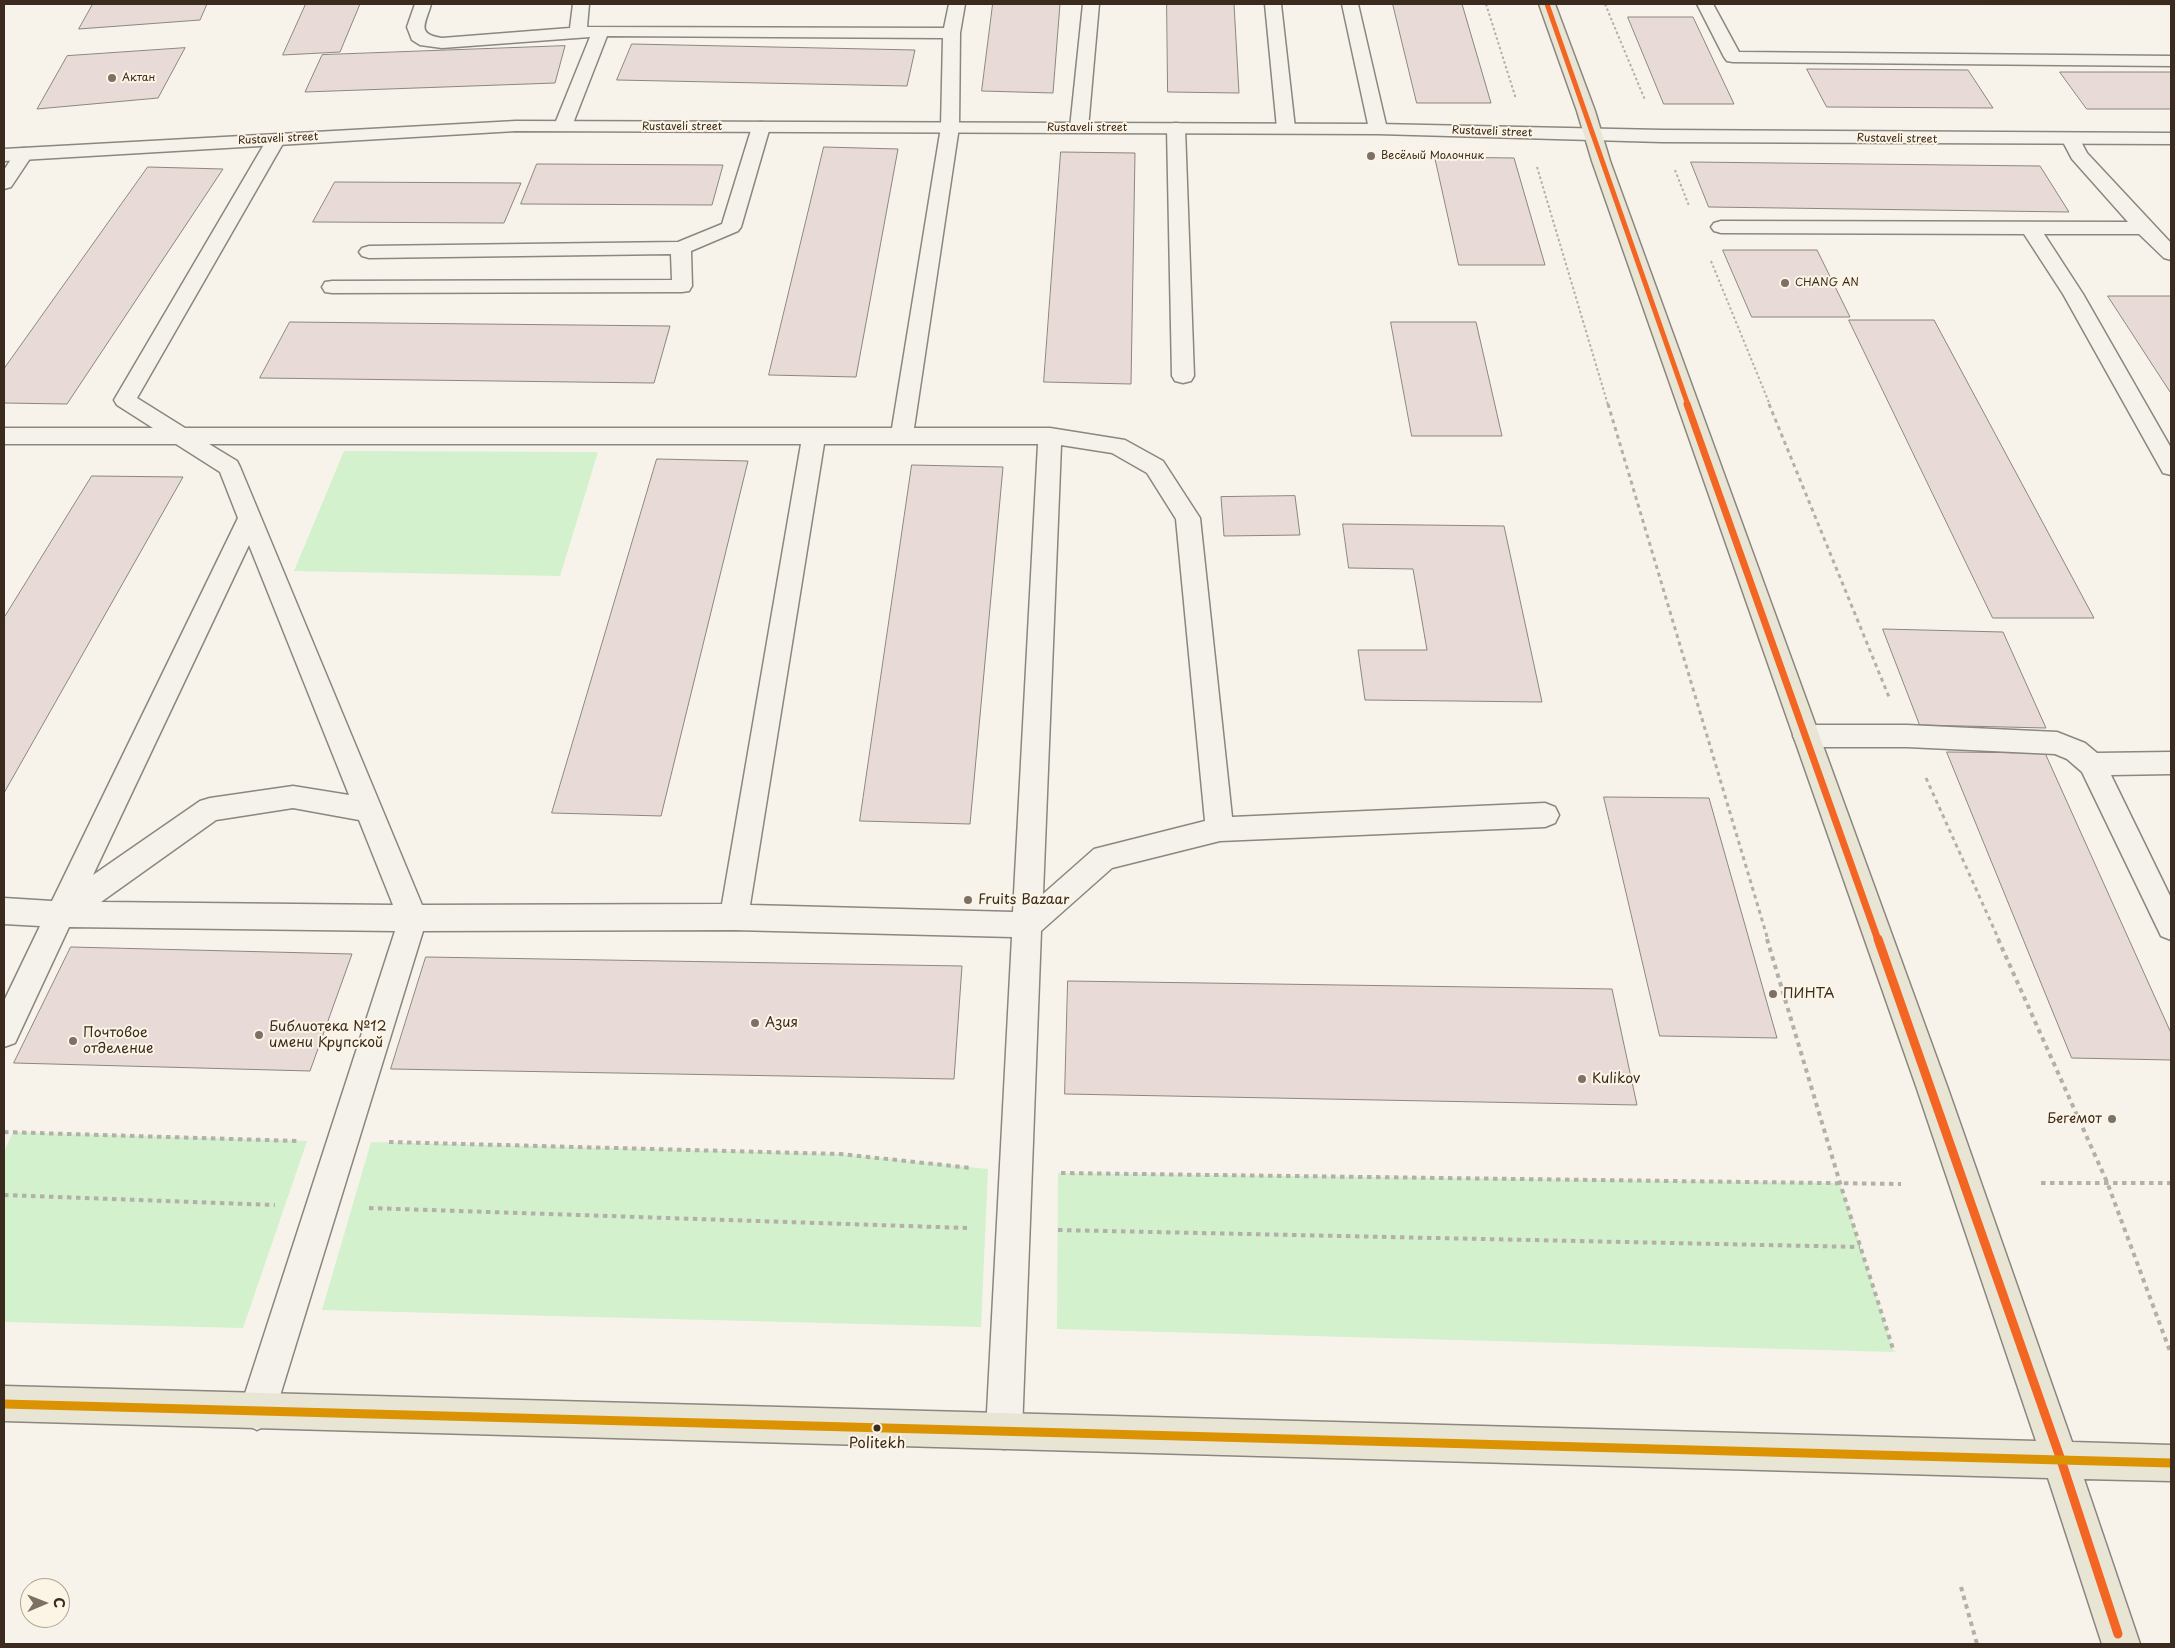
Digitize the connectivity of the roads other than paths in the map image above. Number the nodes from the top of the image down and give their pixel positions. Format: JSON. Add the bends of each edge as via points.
{"nodes":[{"id":1,"x":423,"y":4,"type":"edge"},
{"id":2,"x":581,"y":4,"type":"edge"},
{"id":3,"x":957,"y":4,"type":"edge"},
{"id":4,"x":1091,"y":4,"type":"edge"},
{"id":5,"x":1273,"y":4,"type":"edge"},
{"id":6,"x":1350,"y":4,"type":"edge"},
{"id":7,"x":1547,"y":4,"type":"edge"},
{"id":8,"x":1705,"y":4,"type":"edge"},
{"id":9,"x":601,"y":31,"type":"junction"},
{"id":10,"x":578,"y":32,"type":"junction"},
{"id":11,"x":952,"y":32,"type":"junction"},
{"id":12,"x":2171,"y":61,"type":"edge"},
{"id":13,"x":563,"y":126,"type":"junction"},
{"id":14,"x":761,"y":127,"type":"junction"},
{"id":15,"x":950,"y":127,"type":"junction"},
{"id":16,"x":1078,"y":128,"type":"junction"},
{"id":17,"x":1176,"y":128,"type":"junction"},
{"id":18,"x":1286,"y":128,"type":"junction"},
{"id":19,"x":1378,"y":129,"type":"junction"},
{"id":20,"x":1593,"y":135,"type":"junction"},
{"id":21,"x":2171,"y":139,"type":"edge"},
{"id":22,"x":276,"y":140,"type":"junction"},
{"id":23,"x":2071,"y":140,"type":"junction"},
{"id":24,"x":24,"y":154,"type":"junction"},
{"id":25,"x":4,"y":155,"type":"edge"},
{"id":26,"x":4,"y":183,"type":"edge"},
{"id":27,"x":1721,"y":227,"type":"dead end"},
{"id":28,"x":2030,"y":228,"type":"junction"},
{"id":29,"x":2144,"y":228,"type":"junction"},
{"id":30,"x":681,"y":248,"type":"junction"},
{"id":31,"x":369,"y":252,"type":"dead end"},
{"id":32,"x":2171,"y":254,"type":"edge"},
{"id":33,"x":332,"y":287,"type":"dead end"},
{"id":34,"x":1183,"y":376,"type":"dead end"},
{"id":35,"x":4,"y":436,"type":"edge"},
{"id":36,"x":182,"y":436,"type":"junction"},
{"id":37,"x":814,"y":436,"type":"junction"},
{"id":38,"x":902,"y":436,"type":"junction"},
{"id":39,"x":1050,"y":436,"type":"junction"},
{"id":40,"x":2171,"y":468,"type":"edge"},
{"id":41,"x":249,"y":519,"type":"junction"},
{"id":42,"x":1806,"y":736,"type":"junction"},
{"id":43,"x":2171,"y":763,"type":"edge"},
{"id":44,"x":2092,"y":764,"type":"junction"},
{"id":45,"x":369,"y":810,"type":"junction"},
{"id":46,"x":1545,"y":815,"type":"dead end"},
{"id":47,"x":1220,"y":829,"type":"junction"},
{"id":48,"x":4,"y":911,"type":"edge"},
{"id":49,"x":60,"y":914,"type":"junction"},
{"id":50,"x":734,"y":917,"type":"junction"},
{"id":51,"x":414,"y":918,"type":"junction"},
{"id":52,"x":1027,"y":925,"type":"junction"},
{"id":53,"x":2171,"y":927,"type":"edge"},
{"id":54,"x":4,"y":1033,"type":"edge"},
{"id":55,"x":4,"y":1404,"type":"edge"},
{"id":56,"x":257,"y":1412,"type":"junction"},
{"id":57,"x":1004,"y":1431,"type":"junction"},
{"id":58,"x":2061,"y":1460,"type":"junction"},
{"id":59,"x":2171,"y":1463,"type":"edge"},
{"id":60,"x":2121,"y":1644,"type":"edge"}],
"edges":[{"from":1,"to":10,"type":"street","via":[[415,27],[418,36],[426,41],[442,43]]},
{"from":2,"to":10,"type":"street"},
{"from":3,"to":11,"type":"street"},
{"from":4,"to":16,"type":"street"},
{"from":5,"to":18,"type":"street"},
{"from":6,"to":19,"type":"street"},
{"from":7,"to":20,"type":"main road"},
{"from":8,"to":12,"type":"street","via":[[1733,57]]},
{"from":9,"to":10,"type":"street"},
{"from":9,"to":11,"type":"street"},
{"from":9,"to":13,"type":"street"},
{"from":11,"to":15,"type":"street"},
{"from":13,"to":14,"type":"street","name":"Rustaveli street"},
{"from":13,"to":22,"type":"street","name":"Rustaveli street"},
{"from":14,"to":15,"type":"street","name":"Rustaveli street"},
{"from":14,"to":30,"type":"street","via":[[731,227]]},
{"from":15,"to":16,"type":"street","name":"Rustaveli street"},
{"from":15,"to":38,"type":"street"},
{"from":16,"to":17,"type":"street","name":"Rustaveli street"},
{"from":17,"to":18,"type":"street","name":"Rustaveli street"},
{"from":17,"to":34,"type":"street"},
{"from":18,"to":19,"type":"street","name":"Rustaveli street"},
{"from":19,"to":20,"type":"street","name":"Rustaveli street"},
{"from":20,"to":23,"type":"street","name":"Rustaveli street"},
{"from":20,"to":42,"type":"main road"},
{"from":21,"to":23,"type":"street","name":"Rustaveli street"},
{"from":22,"to":24,"type":"street","name":"Rustaveli street"},
{"from":22,"to":36,"type":"street","via":[[126,400]]},
{"from":23,"to":29,"type":"street","via":[[2079,155]]},
{"from":24,"to":25,"type":"street","name":"Rustaveli street"},
{"from":24,"to":26,"type":"street"},
{"from":27,"to":28,"type":"street"},
{"from":28,"to":29,"type":"street"},
{"from":28,"to":40,"type":"street","via":[[2073,294]]},
{"from":29,"to":32,"type":"street"},
{"from":30,"to":31,"type":"street"},
{"from":30,"to":33,"type":"street","via":[[682,286]]},
{"from":35,"to":36,"type":"street"},
{"from":36,"to":37,"type":"street"},
{"from":36,"to":41,"type":"street","via":[[230,467]]},
{"from":37,"to":38,"type":"street"},
{"from":37,"to":50,"type":"street"},
{"from":38,"to":39,"type":"street"},
{"from":39,"to":47,"type":"street","via":[[1117,446],[1155,467],[1188,518]]},
{"from":39,"to":52,"type":"street"},
{"from":41,"to":45,"type":"street"},
{"from":41,"to":49,"type":"street"},
{"from":42,"to":44,"type":"street","via":[[1907,736],[2058,743],[2076,751]]},
{"from":42,"to":58,"type":"main road"},
{"from":43,"to":44,"type":"street"},
{"from":44,"to":53,"type":"street"},
{"from":45,"to":49,"type":"street","via":[[293,797],[210,809]]},
{"from":45,"to":51,"type":"street"},
{"from":46,"to":47,"type":"street"},
{"from":47,"to":52,"type":"street","via":[[1104,858]]},
{"from":48,"to":49,"type":"street"},
{"from":49,"to":51,"type":"street"},
{"from":49,"to":54,"type":"street"},
{"from":50,"to":51,"type":"street"},
{"from":50,"to":52,"type":"street"},
{"from":51,"to":56,"type":"street"},
{"from":52,"to":57,"type":"street"},
{"from":55,"to":56,"type":"main road"},
{"from":56,"to":57,"type":"main road"},
{"from":57,"to":58,"type":"main road"},
{"from":58,"to":59,"type":"main road"},
{"from":58,"to":60,"type":"main road"}]}
